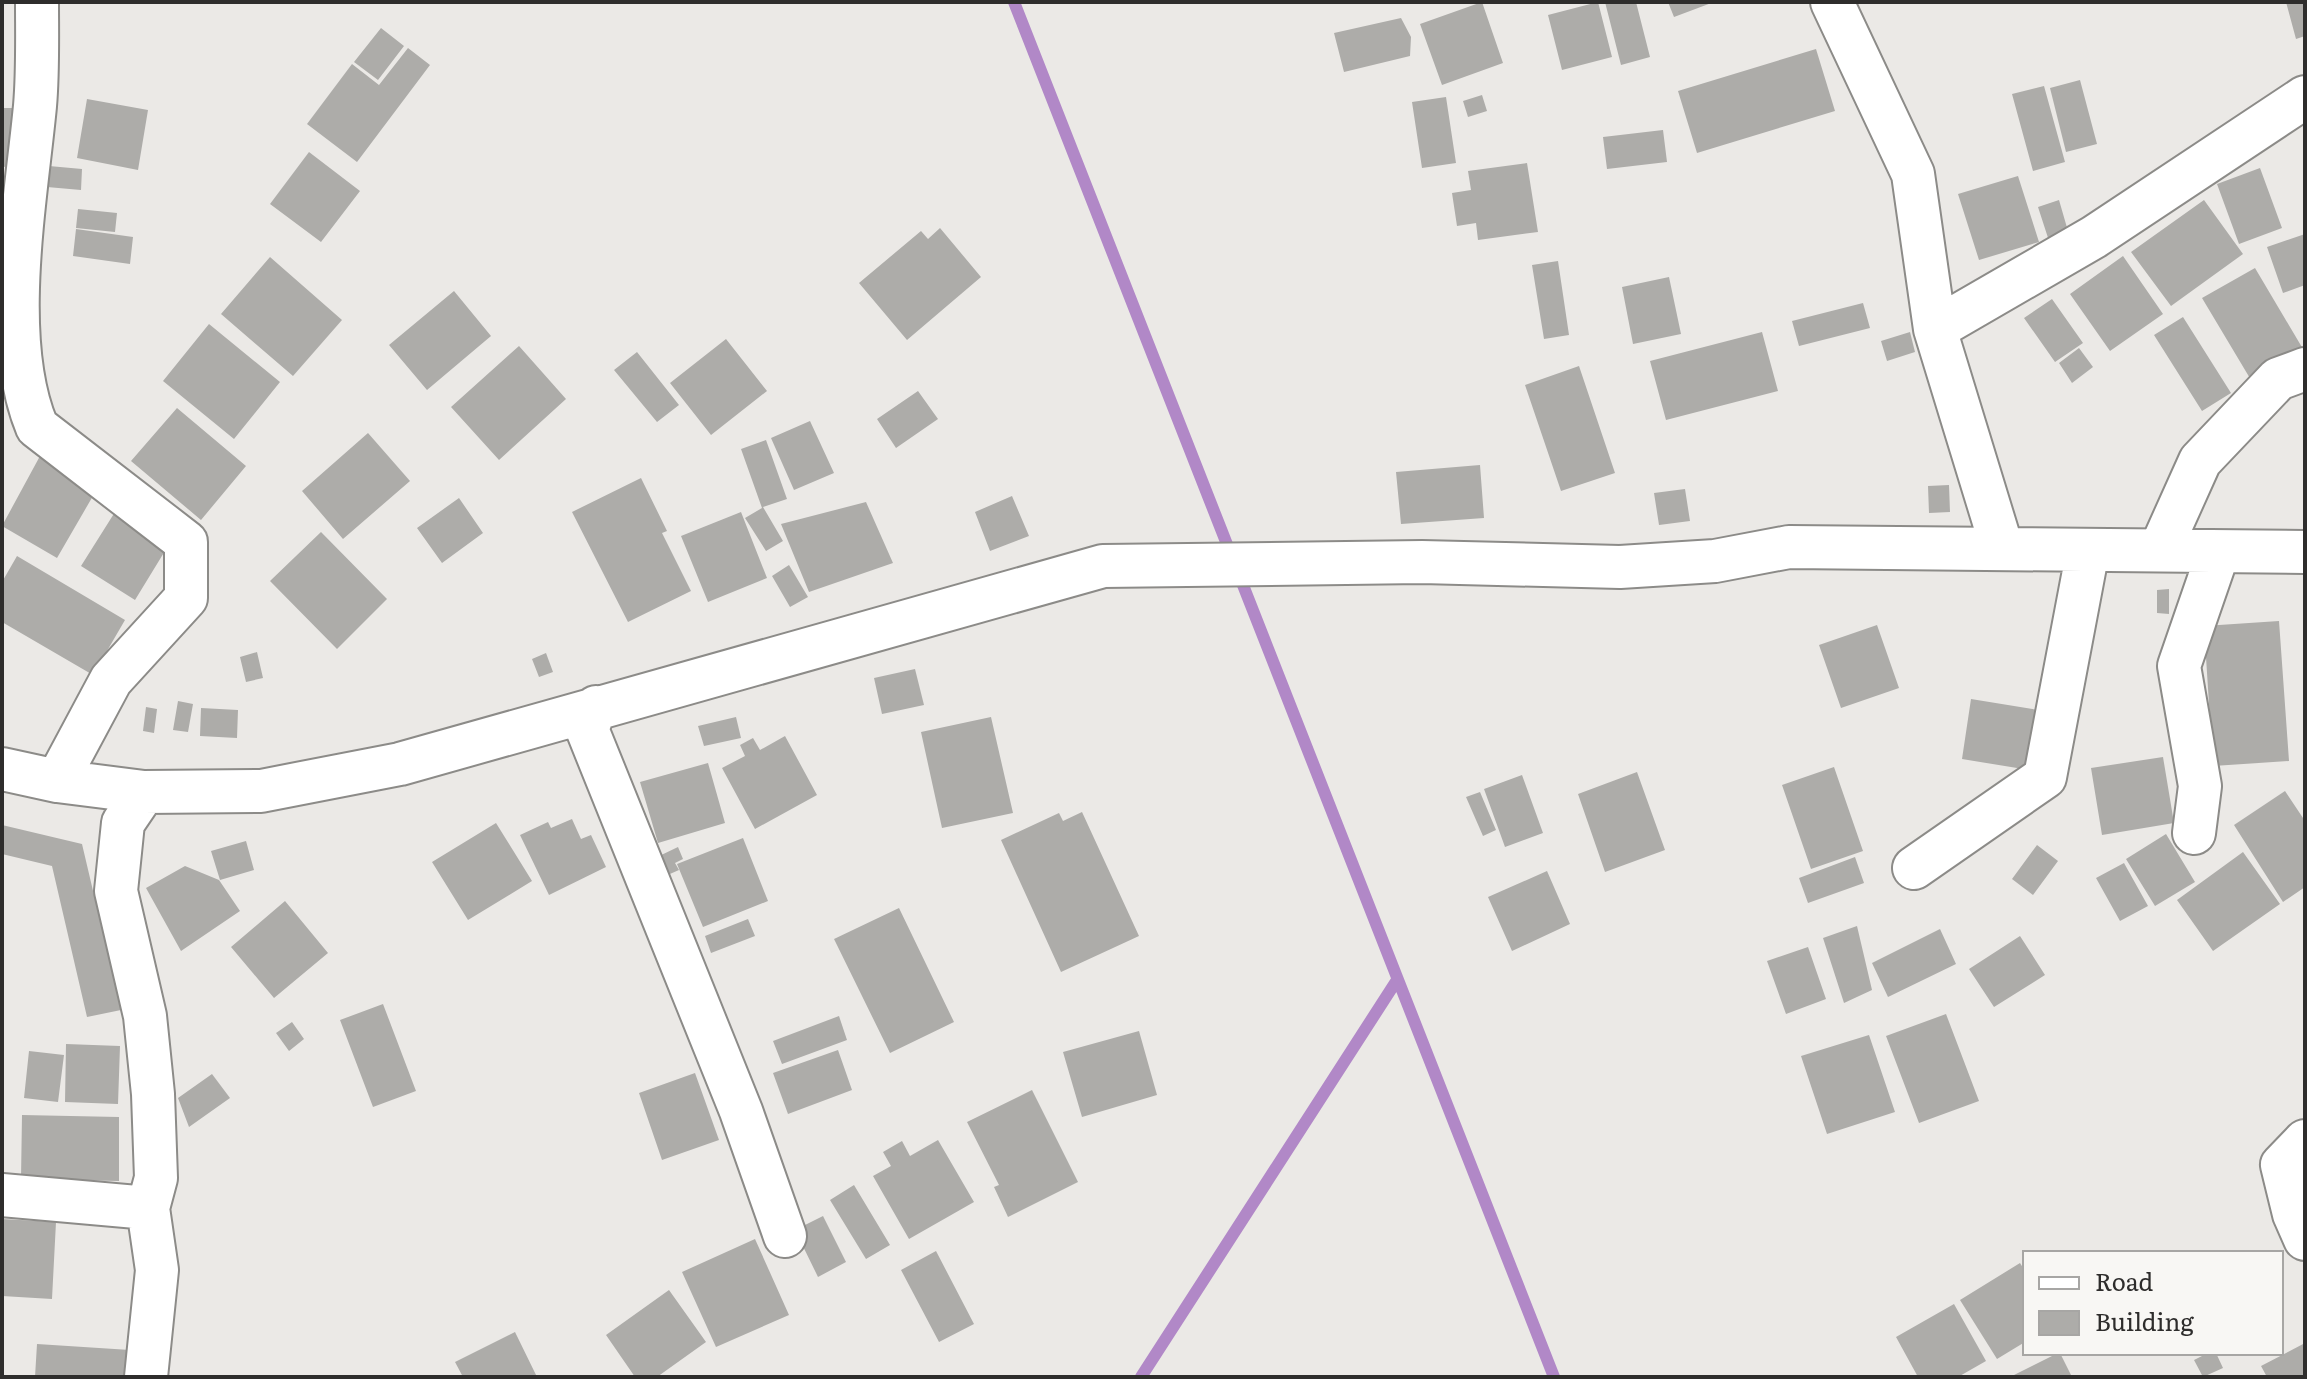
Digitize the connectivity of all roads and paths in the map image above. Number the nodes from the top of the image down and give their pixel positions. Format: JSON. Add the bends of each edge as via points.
{"nodes":[{"id":1,"x":37,"y":2,"type":"edge"},
{"id":2,"x":1832,"y":2,"type":"edge"},
{"id":3,"x":2305,"y":97,"type":"edge"},
{"id":4,"x":1935,"y":329,"type":"junction"},
{"id":5,"x":2305,"y":369,"type":"edge"},
{"id":6,"x":2002,"y":548,"type":"junction"},
{"id":7,"x":2088,"y":550,"type":"junction"},
{"id":8,"x":2160,"y":550,"type":"junction"},
{"id":9,"x":2305,"y":552,"type":"edge"},
{"id":10,"x":2218,"y":553,"type":"junction"},
{"id":11,"x":596,"y":707,"type":"junction"},
{"id":12,"x":2,"y":769,"type":"edge"},
{"id":13,"x":57,"y":781,"type":"junction"},
{"id":14,"x":144,"y":792,"type":"junction"},
{"id":15,"x":2194,"y":833,"type":"dead end"},
{"id":16,"x":1914,"y":868,"type":"dead end"},
{"id":17,"x":2305,"y":1141,"type":"edge"},
{"id":18,"x":2,"y":1195,"type":"edge"},
{"id":19,"x":148,"y":1208,"type":"junction"},
{"id":20,"x":785,"y":1236,"type":"dead end"},
{"id":21,"x":2305,"y":1239,"type":"edge"},
{"id":22,"x":146,"y":1377,"type":"edge"}],
"edges":[{"from":1,"to":13,"type":"street","via":[[36,101],[17,282],[25,400],[37,427],[186,542],[186,598],[111,680]]},
{"from":2,"to":4,"type":"street","via":[[1913,174]]},
{"from":3,"to":4,"type":"street","via":[[2094,237]]},
{"from":4,"to":6,"type":"street"},
{"from":5,"to":8,"type":"street","via":[[2278,379],[2200,461]]},
{"from":6,"to":7,"type":"street"},
{"from":6,"to":11,"type":"street","via":[[1789,547],[1715,561],[1620,567],[1422,562],[1103,566]]},
{"from":7,"to":8,"type":"street"},
{"from":7,"to":16,"type":"street","via":[[2045,777]]},
{"from":8,"to":10,"type":"street"},
{"from":9,"to":10,"type":"street"},
{"from":10,"to":15,"type":"street","via":[[2179,666],[2200,786]]},
{"from":11,"to":14,"type":"street","via":[[400,764],[261,791]]},
{"from":11,"to":20,"type":"street","via":[[587,729],[718,1053]]},
{"from":12,"to":13,"type":"street"},
{"from":13,"to":14,"type":"street"},
{"from":14,"to":19,"type":"street","via":[[123,823],[116,891],[145,1016],[156,1178]]},
{"from":17,"to":21,"type":"street","via":[[2282,1165]]},
{"from":18,"to":19,"type":"street"},
{"from":19,"to":22,"type":"street","via":[[157,1270]]}]}
